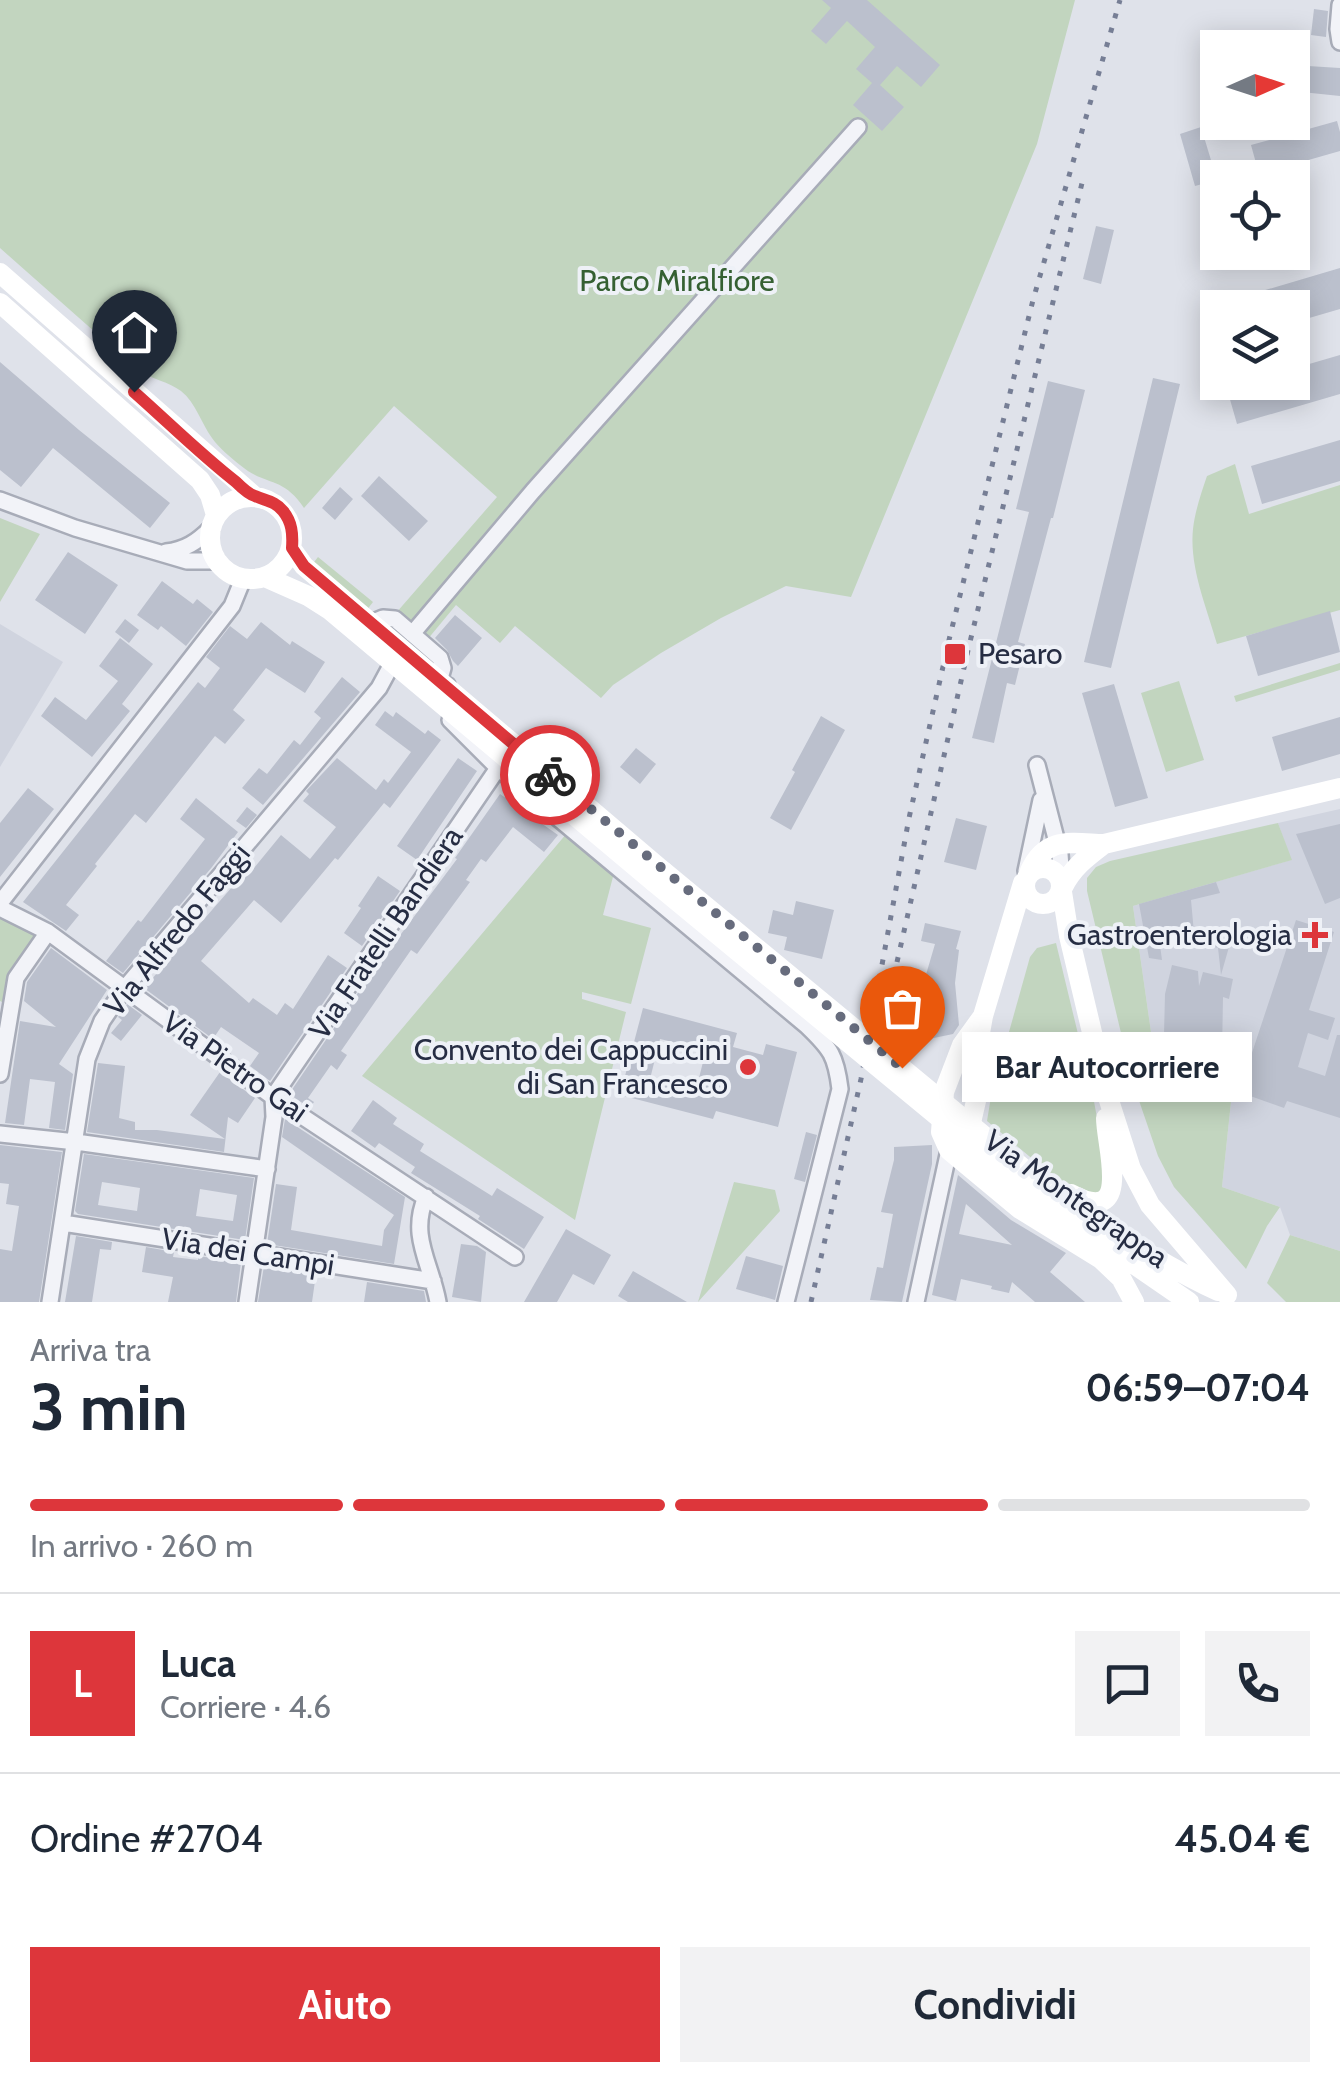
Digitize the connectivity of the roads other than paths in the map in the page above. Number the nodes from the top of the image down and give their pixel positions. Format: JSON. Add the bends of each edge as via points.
{"nodes":[{"id":1,"x":1340,"y":5,"type":"edge"},
{"id":2,"x":1340,"y":42,"type":"edge"},
{"id":3,"x":858,"y":127,"type":"dead end"},
{"id":4,"x":0,"y":273,"type":"edge"},
{"id":5,"x":0,"y":304,"type":"edge"},
{"id":6,"x":254,"y":496,"type":"junction"},
{"id":7,"x":0,"y":500,"type":"edge"},
{"id":8,"x":214,"y":522,"type":"junction"},
{"id":9,"x":292,"y":548,"type":"junction"},
{"id":10,"x":156,"y":552,"type":"junction"},
{"id":11,"x":217,"y":561,"type":"junction"},
{"id":12,"x":265,"y":577,"type":"junction"},
{"id":13,"x":244,"y":578,"type":"junction"},
{"id":14,"x":371,"y":623,"type":"junction"},
{"id":15,"x":412,"y":634,"type":"junction"},
{"id":16,"x":393,"y":662,"type":"junction"},
{"id":17,"x":434,"y":688,"type":"junction"},
{"id":18,"x":1038,"y":764,"type":"dead end"},
{"id":19,"x":498,"y":768,"type":"junction"},
{"id":20,"x":1042,"y":786,"type":"junction"},
{"id":21,"x":1340,"y":788,"type":"edge"},
{"id":22,"x":1104,"y":844,"type":"junction"},
{"id":23,"x":1058,"y":845,"type":"junction"},
{"id":24,"x":1026,"y":877,"type":"junction"},
{"id":25,"x":694,"y":884,"type":"junction"},
{"id":26,"x":1062,"y":887,"type":"junction"},
{"id":27,"x":1040,"y":903,"type":"junction"},
{"id":28,"x":718,"y":905,"type":"junction"},
{"id":29,"x":0,"y":906,"type":"edge"},
{"id":30,"x":685,"y":923,"type":"junction"},
{"id":31,"x":1012,"y":923,"type":"junction"},
{"id":32,"x":48,"y":932,"type":"junction"},
{"id":33,"x":1069,"y":936,"type":"junction"},
{"id":34,"x":124,"y":988,"type":"junction"},
{"id":35,"x":983,"y":1016,"type":"junction"},
{"id":36,"x":807,"y":1026,"type":"junction"},
{"id":37,"x":0,"y":1074,"type":"edge"},
{"id":38,"x":1106,"y":1091,"type":"junction"},
{"id":39,"x":273,"y":1097,"type":"junction"},
{"id":40,"x":0,"y":1134,"type":"edge"},
{"id":41,"x":76,"y":1142,"type":"junction"},
{"id":42,"x":949,"y":1150,"type":"junction"},
{"id":43,"x":267,"y":1169,"type":"junction"},
{"id":44,"x":1037,"y":1188,"type":"junction"},
{"id":45,"x":426,"y":1197,"type":"junction"},
{"id":46,"x":63,"y":1224,"type":"junction"},
{"id":47,"x":255,"y":1254,"type":"junction"},
{"id":48,"x":1118,"y":1254,"type":"junction"},
{"id":49,"x":515,"y":1257,"type":"dead end"},
{"id":50,"x":433,"y":1281,"type":"junction"},
{"id":51,"x":1232,"y":1298,"type":"edge"},
{"id":52,"x":50,"y":1302,"type":"edge"},
{"id":53,"x":247,"y":1302,"type":"edge"},
{"id":54,"x":438,"y":1302,"type":"edge"},
{"id":55,"x":786,"y":1302,"type":"edge"},
{"id":56,"x":916,"y":1302,"type":"edge"},
{"id":57,"x":1136,"y":1302,"type":"edge"},
{"id":58,"x":1190,"y":1302,"type":"edge"}],
"edges":[{"from":1,"to":2,"type":"street"},
{"from":3,"to":15,"type":"street"},
{"from":4,"to":6,"type":"main road"},
{"from":5,"to":8,"type":"main road","via":[[200,480]]},
{"from":6,"to":8,"type":"main road","via":[[232,500]]},
{"from":6,"to":9,"type":"main road","via":[[285,513]]},
{"from":7,"to":10,"type":"street"},
{"from":8,"to":10,"type":"street","via":[[197,542]]},
{"from":8,"to":11,"type":"main road"},
{"from":9,"to":12,"type":"main road"},
{"from":9,"to":14,"type":"main road"},
{"from":10,"to":11,"type":"street"},
{"from":11,"to":13,"type":"main road"},
{"from":12,"to":13,"type":"main road"},
{"from":12,"to":16,"type":"main road","via":[[330,610]]},
{"from":13,"to":29,"type":"street","via":[[232,606]]},
{"from":14,"to":15,"type":"street","via":[[395,620]]},
{"from":14,"to":17,"type":"main road"},
{"from":15,"to":17,"type":"street","via":[[440,658]]},
{"from":16,"to":17,"type":"main road"},
{"from":16,"to":34,"type":"street","name":"Via Alfredo Faggi","via":[[379,688]]},
{"from":17,"to":19,"type":"street","via":[[458,730]]},
{"from":17,"to":25,"type":"street","via":[[477,702]]},
{"from":17,"to":44,"type":"main road","name":"Via Montegrappa","bridge":true},
{"from":18,"to":20,"type":"street"},
{"from":19,"to":30,"type":"street"},
{"from":19,"to":39,"type":"street","name":"Via Fratelli Bandiera"},
{"from":20,"to":23,"type":"street"},
{"from":20,"to":24,"type":"street"},
{"from":21,"to":22,"type":"main road"},
{"from":22,"to":23,"type":"main road"},
{"from":22,"to":26,"type":"main road"},
{"from":23,"to":24,"type":"main road","via":[[1042,851]]},
{"from":23,"to":26,"type":"street"},
{"from":24,"to":26,"type":"main road","via":[[1049,870]]},
{"from":24,"to":27,"type":"main road","via":[[1028,896]]},
{"from":24,"to":31,"type":"main road"},
{"from":25,"to":28,"type":"street"},
{"from":25,"to":30,"type":"street"},
{"from":26,"to":27,"type":"main road","via":[[1056,900]]},
{"from":26,"to":33,"type":"main road"},
{"from":27,"to":31,"type":"main road"},
{"from":27,"to":33,"type":"main road"},
{"from":28,"to":30,"type":"street","via":[[706,922]]},
{"from":28,"to":36,"type":"street","via":[[818,986]]},
{"from":29,"to":32,"type":"street","name":"Via Pietro Gai"},
{"from":30,"to":36,"type":"street"},
{"from":31,"to":35,"type":"main road"},
{"from":32,"to":34,"type":"street","name":"Via Pietro Gai"},
{"from":32,"to":37,"type":"street","via":[[16,978]]},
{"from":33,"to":38,"type":"main road"},
{"from":34,"to":39,"type":"street","name":"Via Pietro Gai"},
{"from":34,"to":41,"type":"street","name":"Via Alfredo Faggi","via":[[87,1059]]},
{"from":35,"to":42,"type":"main road","via":[[974,1116]]},
{"from":35,"to":42,"type":"main road","via":[[962,1045],[944,1092],[941,1132]]},
{"from":36,"to":55,"type":"street","via":[[837,1064],[840,1089]]},
{"from":38,"to":44,"type":"main road","via":[[1112,1191],[1094,1203],[1060,1188]]},
{"from":38,"to":51,"type":"main road","via":[[1150,1205]]},
{"from":39,"to":43,"type":"street"},
{"from":39,"to":45,"type":"street","name":"Via Pietro Gai"},
{"from":40,"to":41,"type":"street"},
{"from":41,"to":43,"type":"street"},
{"from":41,"to":46,"type":"street","name":"Via Alfredo Faggi"},
{"from":42,"to":56,"type":"street"},
{"from":42,"to":57,"type":"main road","via":[[1020,1209],[1101,1259]]},
{"from":43,"to":47,"type":"street"},
{"from":44,"to":48,"type":"main road","name":"Via Montegrappa"},
{"from":44,"to":51,"type":"main road","name":"Via Montegrappa"},
{"from":45,"to":49,"type":"street","name":"Via Pietro Gai"},
{"from":45,"to":50,"type":"street","via":[[418,1215]]},
{"from":46,"to":47,"type":"street","name":"Via dei Campi"},
{"from":46,"to":52,"type":"street","name":"Via Alfredo Faggi"},
{"from":47,"to":50,"type":"street","name":"Via dei Campi"},
{"from":47,"to":53,"type":"street"},
{"from":48,"to":57,"type":"main road"},
{"from":48,"to":58,"type":"main road","name":"Via Montegrappa"},
{"from":50,"to":54,"type":"street"}]}
